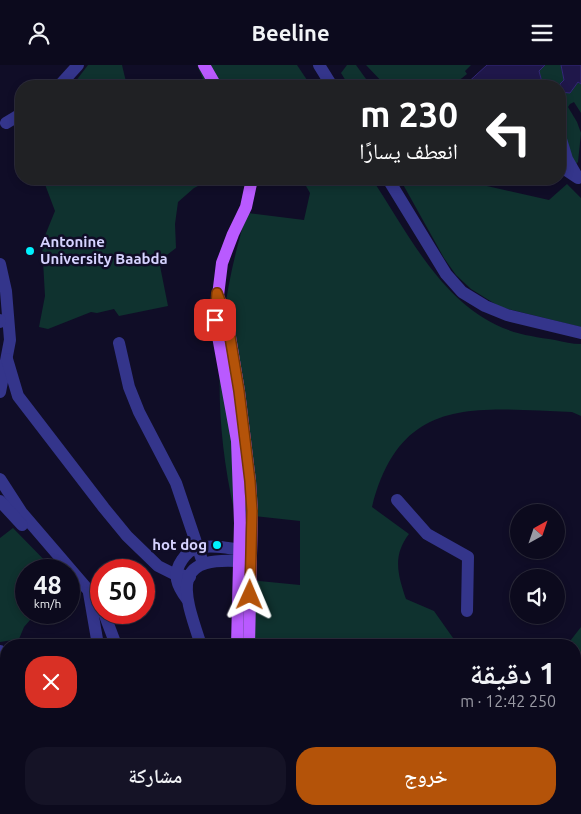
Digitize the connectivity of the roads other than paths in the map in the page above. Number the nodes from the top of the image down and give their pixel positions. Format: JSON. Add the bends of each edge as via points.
{"nodes":[{"id":1,"x":78,"y":65,"type":"edge"},
{"id":2,"x":204,"y":65,"type":"edge"},
{"id":3,"x":319,"y":65,"type":"edge"},
{"id":4,"x":64,"y":80,"type":"edge"},
{"id":5,"x":213,"y":80,"type":"edge"},
{"id":6,"x":328,"y":80,"type":"edge"},
{"id":7,"x":15,"y":118,"type":"edge"},
{"id":8,"x":6,"y":123,"type":"dead end"},
{"id":9,"x":566,"y":156,"type":"edge"},
{"id":10,"x":566,"y":170,"type":"edge"},
{"id":11,"x":579,"y":180,"type":"edge"},
{"id":12,"x":251,"y":185,"type":"edge"},
{"id":13,"x":392,"y":185,"type":"edge"},
{"id":14,"x":0,"y":264,"type":"edge"},
{"id":15,"x":581,"y":333,"type":"edge"},
{"id":16,"x":119,"y":343,"type":"dead end"},
{"id":17,"x":7,"y":359,"type":"junction"},
{"id":18,"x":0,"y":392,"type":"edge"},
{"id":19,"x":18,"y":396,"type":"junction"},
{"id":20,"x":0,"y":479,"type":"edge"},
{"id":21,"x":0,"y":501,"type":"edge"},
{"id":22,"x":397,"y":501,"type":"dead end"},
{"id":23,"x":197,"y":548,"type":"junction"},
{"id":24,"x":221,"y":554,"type":"junction"},
{"id":25,"x":244,"y":556,"type":"junction"},
{"id":26,"x":53,"y":559,"type":"edge"},
{"id":27,"x":181,"y":561,"type":"junction"},
{"id":28,"x":195,"y":570,"type":"junction"},
{"id":29,"x":176,"y":574,"type":"junction"},
{"id":30,"x":80,"y":586,"type":"edge"},
{"id":31,"x":89,"y":595,"type":"junction"},
{"id":32,"x":187,"y":599,"type":"junction"},
{"id":33,"x":467,"y":611,"type":"dead end"},
{"id":34,"x":108,"y":624,"type":"edge"},
{"id":35,"x":97,"y":639,"type":"edge"},
{"id":36,"x":114,"y":639,"type":"edge"},
{"id":37,"x":199,"y":639,"type":"edge"},
{"id":38,"x":237,"y":639,"type":"edge"},
{"id":39,"x":249,"y":639,"type":"edge"}],
"edges":[{"from":1,"to":4,"type":"street"},
{"from":2,"to":5,"type":"main road"},
{"from":3,"to":6,"type":"street"},
{"from":7,"to":8,"type":"street"},
{"from":9,"to":11,"type":"street"},
{"from":10,"to":11,"type":"street"},
{"from":12,"to":25,"type":"main road","via":[[246,207],[222,263],[217,293],[227,319],[250,481]]},
{"from":13,"to":15,"type":"street","via":[[446,274],[462,292],[484,307],[507,315]]},
{"from":14,"to":17,"type":"street","via":[[9,316]]},
{"from":16,"to":23,"type":"street","via":[[136,404],[176,483]]},
{"from":17,"to":18,"type":"street"},
{"from":17,"to":19,"type":"street"},
{"from":18,"to":19,"type":"street"},
{"from":19,"to":29,"type":"street","via":[[127,536],[158,566]]},
{"from":20,"to":31,"type":"street","via":[[22,513]]},
{"from":21,"to":26,"type":"street"},
{"from":22,"to":33,"type":"street","via":[[427,534],[468,557]]},
{"from":23,"to":24,"type":"street"},
{"from":23,"to":27,"type":"street"},
{"from":23,"to":28,"type":"street"},
{"from":24,"to":25,"type":"street"},
{"from":24,"to":28,"type":"street"},
{"from":25,"to":38,"type":"main road"},
{"from":25,"to":39,"type":"main road"},
{"from":27,"to":28,"type":"street"},
{"from":27,"to":29,"type":"street"},
{"from":28,"to":29,"type":"street"},
{"from":28,"to":32,"type":"street"},
{"from":29,"to":32,"type":"street","via":[[179,588]]},
{"from":30,"to":31,"type":"street"},
{"from":31,"to":35,"type":"street"},
{"from":32,"to":37,"type":"street"},
{"from":34,"to":36,"type":"street"}]}
